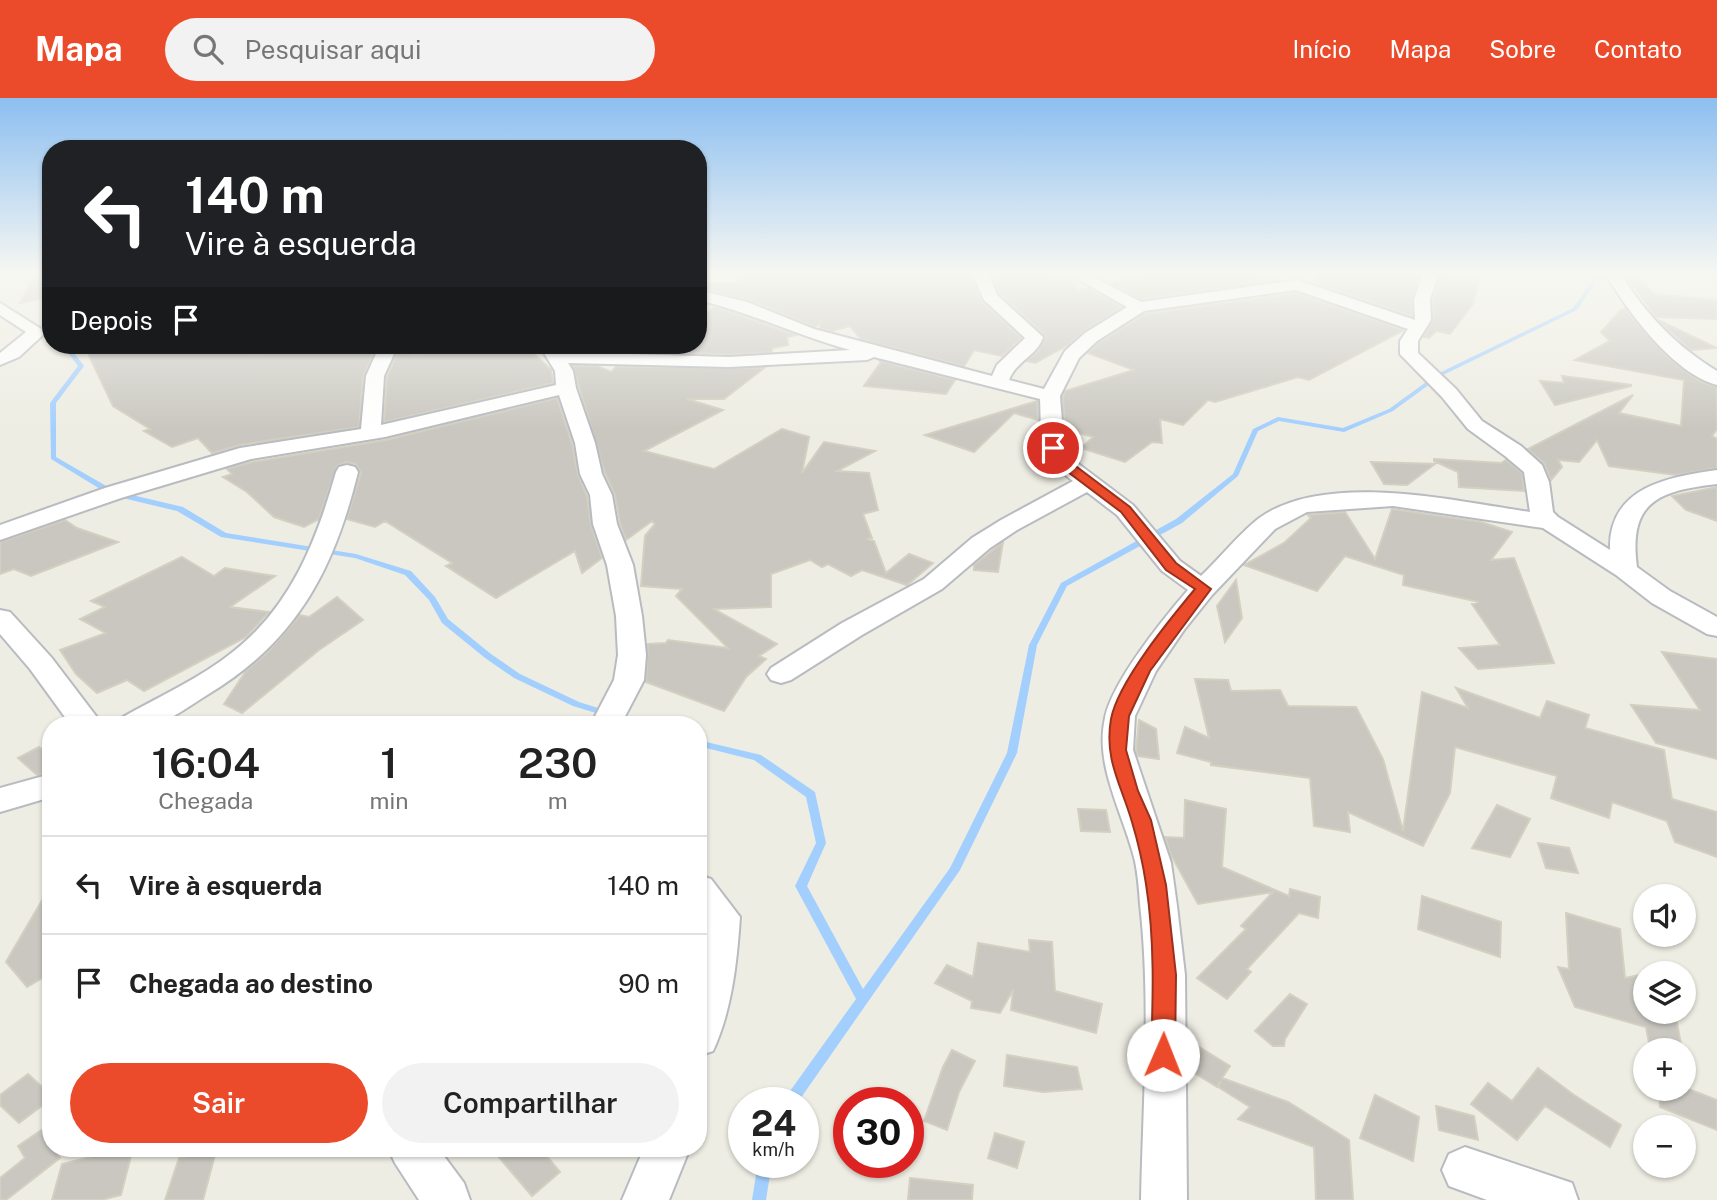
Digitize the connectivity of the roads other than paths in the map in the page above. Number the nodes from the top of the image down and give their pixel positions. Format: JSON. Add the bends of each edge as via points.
{"nodes":[{"id":1,"x":26,"y":325,"type":"edge"},
{"id":2,"x":792,"y":325,"type":"edge"},
{"id":3,"x":1021,"y":325,"type":"edge"},
{"id":4,"x":1110,"y":325,"type":"edge"},
{"id":5,"x":1413,"y":325,"type":"edge"},
{"id":6,"x":1650,"y":325,"type":"edge"},
{"id":7,"x":1418,"y":327,"type":"joint"},
{"id":8,"x":878,"y":353,"type":"junction"},
{"id":9,"x":384,"y":354,"type":"edge"},
{"id":10,"x":554,"y":354,"type":"edge"},
{"id":11,"x":600,"y":354,"type":"edge"},
{"id":12,"x":1717,"y":356,"type":"edge"},
{"id":13,"x":1685,"y":357,"type":"junction"},
{"id":14,"x":0,"y":360,"type":"edge"},
{"id":15,"x":1717,"y":379,"type":"edge"},
{"id":16,"x":999,"y":383,"type":"junction"},
{"id":17,"x":566,"y":388,"type":"junction"},
{"id":18,"x":1050,"y":396,"type":"junction"},
{"id":19,"x":371,"y":433,"type":"junction"},
{"id":20,"x":347,"y":472,"type":"dead end"},
{"id":21,"x":1717,"y":477,"type":"edge"},
{"id":22,"x":1088,"y":482,"type":"junction"},
{"id":23,"x":1550,"y":522,"type":"junction"},
{"id":24,"x":0,"y":533,"type":"edge"},
{"id":25,"x":1625,"y":570,"type":"junction"},
{"id":26,"x":1203,"y":589,"type":"junction"},
{"id":27,"x":0,"y":618,"type":"edge"},
{"id":28,"x":1717,"y":628,"type":"edge"},
{"id":29,"x":781,"y":674,"type":"dead end"},
{"id":30,"x":79,"y":716,"type":"edge"},
{"id":31,"x":147,"y":716,"type":"edge"},
{"id":32,"x":610,"y":716,"type":"edge"},
{"id":33,"x":42,"y":788,"type":"edge"},
{"id":34,"x":0,"y":800,"type":"edge"},
{"id":35,"x":707,"y":900,"type":"edge"},
{"id":36,"x":707,"y":1004,"type":"edge"},
{"id":37,"x":417,"y":1157,"type":"edge"},
{"id":38,"x":664,"y":1157,"type":"edge"},
{"id":39,"x":1465,"y":1170,"type":"dead end"},
{"id":40,"x":447,"y":1200,"type":"edge"},
{"id":41,"x":645,"y":1200,"type":"edge"},
{"id":42,"x":1164,"y":1200,"type":"edge"},
{"id":43,"x":1555,"y":1200,"type":"edge"}],
"edges":[{"from":1,"to":14,"type":"street","via":[[37,332]]},
{"from":2,"to":8,"type":"street"},
{"from":3,"to":16,"type":"street","via":[[1034,341],[1004,369]]},
{"from":4,"to":18,"type":"street","via":[[1071,355]]},
{"from":5,"to":7,"type":"street"},
{"from":6,"to":13,"type":"street"},
{"from":7,"to":23,"type":"street","via":[[1409,341],[1409,354],[1475,425],[1534,470],[1542,513]]},
{"from":8,"to":11,"type":"street","via":[[729,362]]},
{"from":8,"to":16,"type":"street"},
{"from":9,"to":19,"type":"street","via":[[370,396]]},
{"from":10,"to":17,"type":"street","via":[[564,371]]},
{"from":12,"to":13,"type":"street"},
{"from":13,"to":15,"type":"street"},
{"from":16,"to":18,"type":"street"},
{"from":17,"to":19,"type":"street"},
{"from":17,"to":32,"type":"street","via":[[601,495],[629,616],[629,680]]},
{"from":18,"to":22,"type":"street","via":[[1053,448],[1064,464]]},
{"from":19,"to":24,"type":"street","via":[[248,453]]},
{"from":20,"to":31,"type":"street","via":[[328,539],[291,607],[244,657]]},
{"from":21,"to":25,"type":"street","via":[[1658,488],[1633,506],[1620,547]]},
{"from":22,"to":26,"type":"street","via":[[1125,509],[1171,566]]},
{"from":22,"to":29,"type":"street","via":[[1009,525],[933,584]]},
{"from":23,"to":25,"type":"street"},
{"from":23,"to":26,"type":"street","via":[[1393,499],[1301,506],[1267,524]]},
{"from":25,"to":28,"type":"street","via":[[1661,597]]},
{"from":26,"to":42,"type":"street","via":[[1142,671],[1120,716],[1117,750],[1147,842],[1159,906],[1165,975]]},
{"from":27,"to":30,"type":"street","via":[[41,663]]},
{"from":33,"to":34,"type":"street"},
{"from":35,"to":36,"type":"street","via":[[721,917],[717,967]]},
{"from":37,"to":40,"type":"street"},
{"from":38,"to":41,"type":"street"},
{"from":39,"to":43,"type":"street"}]}
